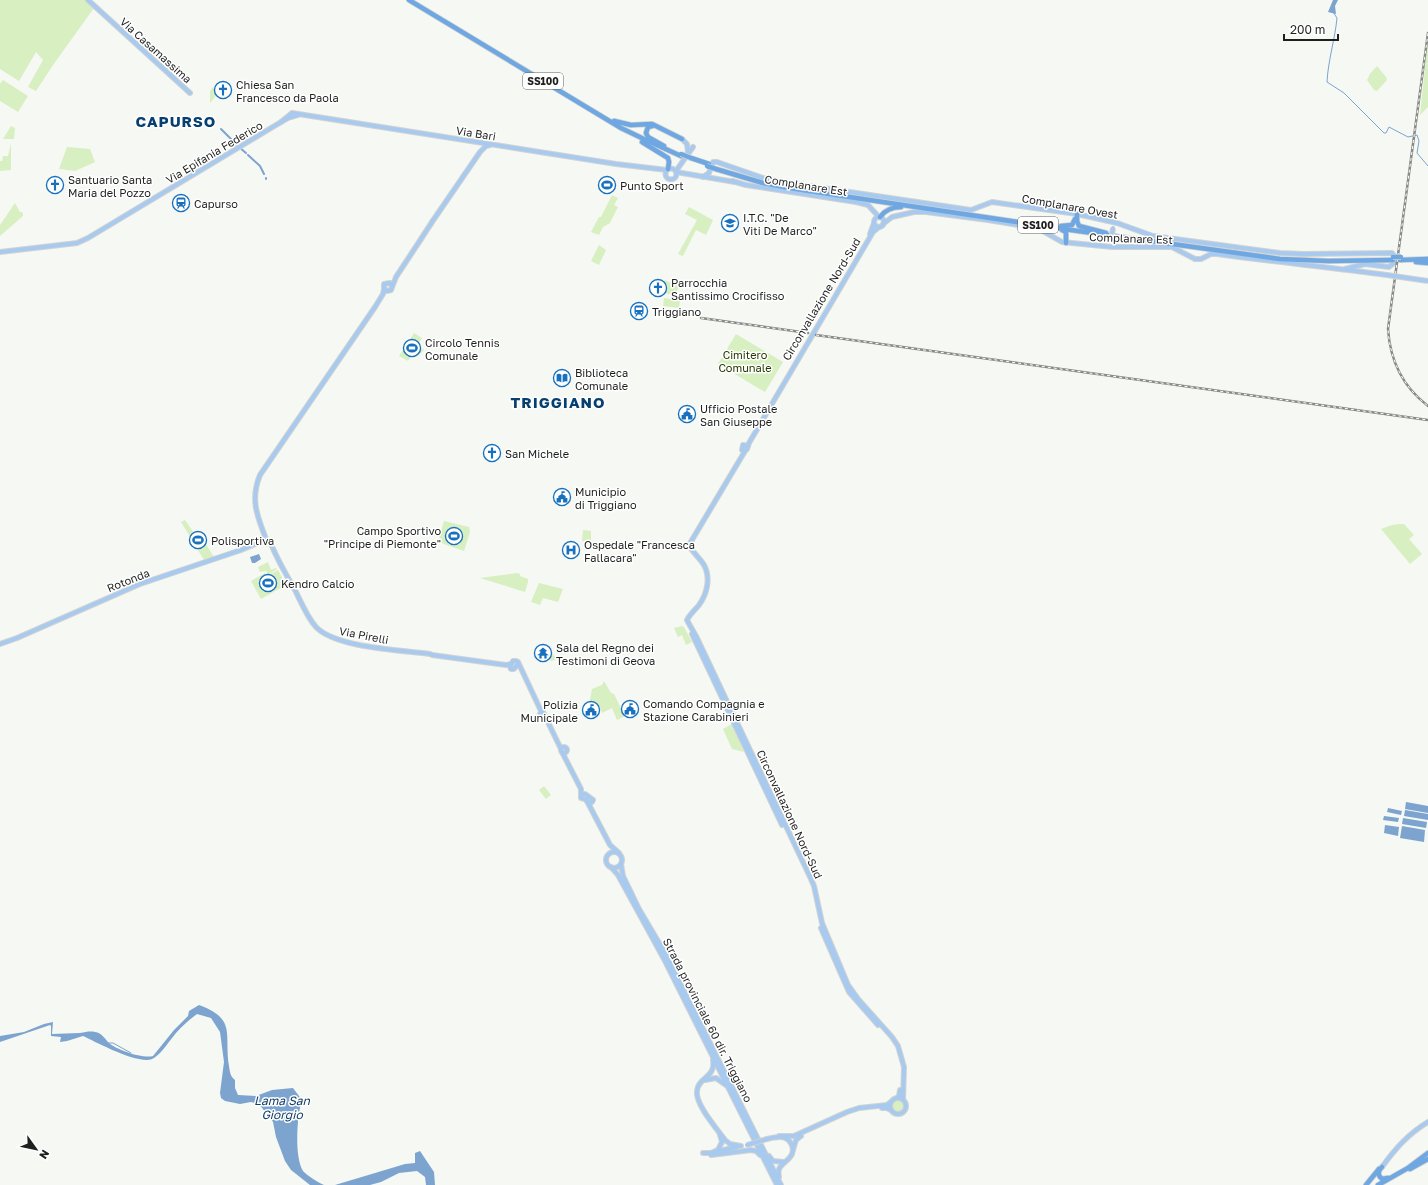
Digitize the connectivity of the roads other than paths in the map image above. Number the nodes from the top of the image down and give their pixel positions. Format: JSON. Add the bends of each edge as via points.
{"nodes":[{"id":1,"x":88,"y":0,"type":"edge"},
{"id":2,"x":409,"y":0,"type":"edge"},
{"id":3,"x":414,"y":0,"type":"edge"},
{"id":4,"x":190,"y":93,"type":"dead end"},
{"id":5,"x":302,"y":114,"type":"joint"},
{"id":6,"x":598,"y":114,"type":"junction"},
{"id":7,"x":614,"y":121,"type":"junction"},
{"id":8,"x":658,"y":127,"type":"junction"},
{"id":9,"x":682,"y":139,"type":"junction"},
{"id":10,"x":475,"y":142,"type":"junction"},
{"id":11,"x":484,"y":143,"type":"junction"},
{"id":12,"x":687,"y":144,"type":"junction"},
{"id":13,"x":494,"y":145,"type":"junction"},
{"id":14,"x":664,"y":146,"type":"junction"},
{"id":15,"x":693,"y":147,"type":"junction"},
{"id":16,"x":481,"y":151,"type":"junction"},
{"id":17,"x":681,"y":155,"type":"junction"},
{"id":18,"x":690,"y":157,"type":"junction"},
{"id":19,"x":681,"y":162,"type":"junction"},
{"id":20,"x":712,"y":167,"type":"junction"},
{"id":21,"x":668,"y":169,"type":"junction"},
{"id":22,"x":657,"y":170,"type":"junction"},
{"id":23,"x":676,"y":171,"type":"junction"},
{"id":24,"x":689,"y":175,"type":"junction"},
{"id":25,"x":666,"y":176,"type":"junction"},
{"id":26,"x":703,"y":177,"type":"junction"},
{"id":27,"x":714,"y":178,"type":"junction"},
{"id":28,"x":674,"y":179,"type":"junction"},
{"id":29,"x":732,"y":181,"type":"junction"},
{"id":30,"x":792,"y":188,"type":"junction"},
{"id":31,"x":924,"y":208,"type":"junction"},
{"id":32,"x":1077,"y":214,"type":"junction"},
{"id":33,"x":892,"y":217,"type":"junction"},
{"id":34,"x":878,"y":219,"type":"junction"},
{"id":35,"x":1109,"y":221,"type":"junction"},
{"id":36,"x":1117,"y":223,"type":"junction"},
{"id":37,"x":881,"y":225,"type":"junction"},
{"id":38,"x":1060,"y":227,"type":"junction"},
{"id":39,"x":1113,"y":228,"type":"junction"},
{"id":40,"x":1071,"y":230,"type":"junction"},
{"id":41,"x":1108,"y":233,"type":"junction"},
{"id":42,"x":1111,"y":241,"type":"junction"},
{"id":43,"x":1066,"y":243,"type":"junction"},
{"id":44,"x":1106,"y":247,"type":"junction"},
{"id":45,"x":1116,"y":248,"type":"junction"},
{"id":46,"x":0,"y":252,"type":"edge"},
{"id":47,"x":1428,"y":258,"type":"edge"},
{"id":48,"x":1393,"y":259,"type":"junction"},
{"id":49,"x":1401,"y":259,"type":"junction"},
{"id":50,"x":1428,"y":263,"type":"edge"},
{"id":51,"x":1370,"y":266,"type":"junction"},
{"id":52,"x":1345,"y":269,"type":"junction"},
{"id":53,"x":1364,"y":272,"type":"junction"},
{"id":54,"x":1374,"y":273,"type":"junction"},
{"id":55,"x":396,"y":277,"type":"junction"},
{"id":56,"x":1428,"y":281,"type":"edge"},
{"id":57,"x":387,"y":283,"type":"junction"},
{"id":58,"x":392,"y":286,"type":"junction"},
{"id":59,"x":384,"y":289,"type":"junction"},
{"id":60,"x":388,"y":291,"type":"junction"},
{"id":61,"x":381,"y":298,"type":"junction"},
{"id":62,"x":745,"y":446,"type":"junction"},
{"id":63,"x":743,"y":451,"type":"junction"},
{"id":64,"x":697,"y":532,"type":"junction"},
{"id":65,"x":268,"y":540,"type":"junction"},
{"id":66,"x":688,"y":622,"type":"junction"},
{"id":67,"x":0,"y":644,"type":"edge"},
{"id":68,"x":509,"y":665,"type":"junction"},
{"id":69,"x":518,"y":667,"type":"junction"},
{"id":70,"x":607,"y":841,"type":"junction"},
{"id":71,"x":619,"y":853,"type":"junction"},
{"id":72,"x":607,"y":855,"type":"junction"},
{"id":73,"x":621,"y":864,"type":"junction"},
{"id":74,"x":611,"y":867,"type":"junction"},
{"id":75,"x":711,"y":1052,"type":"junction"},
{"id":76,"x":704,"y":1080,"type":"junction"},
{"id":77,"x":728,"y":1088,"type":"junction"},
{"id":78,"x":897,"y":1098,"type":"junction"},
{"id":79,"x":903,"y":1099,"type":"junction"},
{"id":80,"x":891,"y":1102,"type":"junction"},
{"id":81,"x":891,"y":1110,"type":"junction"},
{"id":82,"x":1428,"y":1122,"type":"edge"},
{"id":83,"x":717,"y":1129,"type":"junction"},
{"id":84,"x":779,"y":1136,"type":"junction"},
{"id":85,"x":741,"y":1146,"type":"junction"},
{"id":86,"x":793,"y":1150,"type":"junction"},
{"id":87,"x":722,"y":1151,"type":"junction"},
{"id":88,"x":703,"y":1152,"type":"dead end"},
{"id":89,"x":715,"y":1152,"type":"junction"},
{"id":90,"x":765,"y":1152,"type":"junction"},
{"id":91,"x":1428,"y":1154,"type":"edge"},
{"id":92,"x":711,"y":1155,"type":"junction"},
{"id":93,"x":706,"y":1158,"type":"dead end"},
{"id":94,"x":1428,"y":1159,"type":"edge"},
{"id":95,"x":765,"y":1161,"type":"junction"},
{"id":96,"x":785,"y":1162,"type":"junction"},
{"id":97,"x":1382,"y":1167,"type":"junction"},
{"id":98,"x":1408,"y":1170,"type":"junction"},
{"id":99,"x":1400,"y":1173,"type":"junction"},
{"id":100,"x":777,"y":1185,"type":"edge"},
{"id":101,"x":782,"y":1185,"type":"edge"},
{"id":102,"x":1366,"y":1185,"type":"edge"},
{"id":103,"x":1378,"y":1185,"type":"edge"},
{"id":104,"x":1383,"y":1185,"type":"edge"}],
"edges":[{"from":1,"to":4,"type":"main road","name":"Via Casamassima"},
{"from":2,"to":6,"type":"highway","number":"SS100"},
{"from":3,"to":7,"type":"highway","number":"SS100"},
{"from":5,"to":10,"type":"main road","name":"Via Bari"},
{"from":5,"to":46,"type":"main road","name":"Via Epifania Federico","via":[[290,116],[88,238],[77,243]]},
{"from":6,"to":17,"type":"highway","number":"SS100","via":[[634,135]]},
{"from":6,"to":21,"type":"highway","number":"SS100","via":[[666,156],[669,162]]},
{"from":7,"to":8,"type":"highway","number":"SS100","via":[[631,125],[652,124]]},
{"from":7,"to":14,"type":"highway","number":"SS100"},
{"from":8,"to":9,"type":"highway","number":"SS100"},
{"from":8,"to":14,"type":"highway","number":"SS100","via":[[650,126],[646,133],[648,137]]},
{"from":9,"to":12,"type":"main road"},
{"from":9,"to":15,"type":"main road"},
{"from":10,"to":11,"type":"main road","name":"Via Bari"},
{"from":10,"to":16,"type":"main road"},
{"from":11,"to":13,"type":"main road","name":"Via Bari"},
{"from":11,"to":16,"type":"main road"},
{"from":12,"to":15,"type":"main road"},
{"from":12,"to":18,"type":"main road"},
{"from":13,"to":16,"type":"main road","via":[[487,146]]},
{"from":13,"to":22,"type":"main road","name":"Via Bari"},
{"from":14,"to":17,"type":"highway","number":"SS100"},
{"from":15,"to":18,"type":"main road"},
{"from":16,"to":55,"type":"main road","bridge":true},
{"from":17,"to":18,"type":"highway","number":"SS100","bridge":true},
{"from":18,"to":19,"type":"main road"},
{"from":18,"to":20,"type":"highway","number":"SS100"},
{"from":19,"to":21,"type":"main road"},
{"from":19,"to":23,"type":"main road"},
{"from":20,"to":26,"type":"main road"},
{"from":20,"to":27,"type":"main road"},
{"from":20,"to":30,"type":"highway","number":"SS100","via":[[763,183]]},
{"from":20,"to":32,"type":"main road","name":"Complanare Ovest","via":[[717,162],[764,178],[789,183],[971,210],[992,202]]},
{"from":20,"to":38,"type":"highway","number":"SS100","via":[[789,186]]},
{"from":21,"to":22,"type":"main road","name":"Via Bari"},
{"from":21,"to":23,"type":"main road"},
{"from":21,"to":25,"type":"main road"},
{"from":22,"to":25,"type":"main road"},
{"from":23,"to":24,"type":"main road"},
{"from":23,"to":28,"type":"main road"},
{"from":24,"to":26,"type":"main road"},
{"from":24,"to":28,"type":"main road"},
{"from":25,"to":28,"type":"main road"},
{"from":26,"to":27,"type":"main road"},
{"from":27,"to":29,"type":"main road"},
{"from":29,"to":30,"type":"main road"},
{"from":29,"to":34,"type":"main road","name":"Complanare Est","via":[[868,204]]},
{"from":30,"to":31,"type":"highway","number":"SS100"},
{"from":31,"to":34,"type":"highway","number":"SS100","via":[[895,207]]},
{"from":31,"to":38,"type":"highway","number":"SS100"},
{"from":32,"to":35,"type":"main road","name":"Complanare Ovest"},
{"from":32,"to":38,"type":"highway","number":"SS100","via":[[1074,224]]},
{"from":32,"to":41,"type":"highway","number":"SS100","via":[[1077,223],[1081,227]]},
{"from":33,"to":34,"type":"main road"},
{"from":33,"to":37,"type":"main road","name":"Complanare Est"},
{"from":33,"to":43,"type":"main road","name":"Complanare Est","via":[[926,212],[988,220],[1035,228]]},
{"from":34,"to":37,"type":"main road"},
{"from":34,"to":37,"type":"main road","name":"Complanare Est","via":[[876,226]]},
{"from":34,"to":62,"type":"main road","name":"Circonvallazione Nord-Sud"},
{"from":35,"to":36,"type":"main road","name":"Complanare Ovest"},
{"from":35,"to":39,"type":"main road"},
{"from":36,"to":39,"type":"main road"},
{"from":36,"to":51,"type":"main road","name":"Complanare Ovest","via":[[1153,236],[1280,253],[1395,255],[1395,261],[1391,266]]},
{"from":37,"to":62,"type":"main road","name":"Circonvallazione Nord-Sud","via":[[866,244]]},
{"from":38,"to":40,"type":"highway","number":"SS100"},
{"from":38,"to":41,"type":"highway","number":"SS100"},
{"from":38,"to":43,"type":"highway","number":"SS100","via":[[1066,232]]},
{"from":39,"to":42,"type":"main road","bridge":true},
{"from":40,"to":43,"type":"highway","number":"SS100"},
{"from":40,"to":48,"type":"highway","number":"SS100","via":[[1280,259]]},
{"from":41,"to":48,"type":"highway","number":"SS100","via":[[1304,258]]},
{"from":42,"to":44,"type":"main road"},
{"from":42,"to":45,"type":"main road"},
{"from":43,"to":44,"type":"main road","name":"Complanare Est"},
{"from":44,"to":45,"type":"main road","name":"Complanare Est"},
{"from":45,"to":52,"type":"main road","name":"Complanare Est","via":[[1172,247],[1195,259],[1216,254]]},
{"from":47,"to":49,"type":"highway","number":"SS100"},
{"from":48,"to":49,"type":"highway","number":"SS100","bridge":true},
{"from":49,"to":50,"type":"highway","number":"SS100"},
{"from":51,"to":52,"type":"main road","name":"Complanare Ovest","via":[[1362,264]]},
{"from":51,"to":53,"type":"main road","via":[[1363,266]]},
{"from":51,"to":54,"type":"main road","via":[[1370,271]]},
{"from":52,"to":53,"type":"main road","name":"Complanare Est"},
{"from":53,"to":54,"type":"main road","name":"Complanare Est"},
{"from":54,"to":56,"type":"main road","name":"Complanare Est","bridge":true},
{"from":55,"to":57,"type":"main road"},
{"from":55,"to":58,"type":"main road"},
{"from":57,"to":58,"type":"main road"},
{"from":57,"to":59,"type":"main road"},
{"from":58,"to":60,"type":"main road"},
{"from":59,"to":60,"type":"main road"},
{"from":59,"to":61,"type":"main road"},
{"from":60,"to":61,"type":"main road"},
{"from":61,"to":65,"type":"main road","name":"Via Pirelli","via":[[260,475],[254,500],[257,517]]},
{"from":62,"to":63,"type":"main road","via":[[747,449]]},
{"from":63,"to":64,"type":"main road"},
{"from":63,"to":64,"type":"main road","via":[[700,522]]},
{"from":64,"to":66,"type":"main road","via":[[689,547],[704,564],[707,582],[702,600]]},
{"from":65,"to":67,"type":"main road","name":"Rotonda","via":[[140,584]]},
{"from":65,"to":68,"type":"main road","name":"Via Pirelli","via":[[313,623],[322,632],[339,640],[363,645]]},
{"from":66,"to":78,"type":"main road","name":"Circonvallazione Nord-Sud","via":[[811,887],[820,924],[846,986],[895,1047],[902,1072],[900,1093]]},
{"from":66,"to":79,"type":"main road","name":"Circonvallazione Nord-Sud","via":[[811,879],[822,923],[848,985],[898,1046],[904,1067]]},
{"from":68,"to":69,"type":"main road","via":[[513,669]]},
{"from":68,"to":69,"type":"main road","via":[[516,660]]},
{"from":69,"to":70,"type":"main road","via":[[562,749],[583,794],[582,798],[589,802]]},
{"from":70,"to":71,"type":"main road"},
{"from":70,"to":72,"type":"main road"},
{"from":71,"to":72,"type":"main road","via":[[612,852]]},
{"from":71,"to":73,"type":"main road"},
{"from":72,"to":74,"type":"main road","via":[[606,861]]},
{"from":73,"to":74,"type":"main road"},
{"from":73,"to":90,"type":"main road","name":"Strada provinciale 60 dir. Triggiano","via":[[623,876],[639,909],[665,953]]},
{"from":74,"to":75,"type":"main road","via":[[618,875],[664,959]]},
{"from":75,"to":76,"type":"main road","via":[[712,1073]]},
{"from":75,"to":77,"type":"main road"},
{"from":76,"to":77,"type":"main road","via":[[716,1078]]},
{"from":76,"to":83,"type":"main road","via":[[698,1087],[697,1097]]},
{"from":77,"to":95,"type":"main road"},
{"from":78,"to":79,"type":"main road"},
{"from":78,"to":80,"type":"main road"},
{"from":79,"to":81,"type":"main road","via":[[907,1106],[904,1112],[898,1114]]},
{"from":80,"to":81,"type":"main road"},
{"from":80,"to":84,"type":"main road","via":[[887,1105],[847,1112],[794,1136]]},
{"from":81,"to":86,"type":"main road","via":[[870,1109],[848,1114],[797,1138]]},
{"from":82,"to":97,"type":"main road","via":[[1404,1140]]},
{"from":83,"to":85,"type":"main road","via":[[730,1144]]},
{"from":83,"to":89,"type":"main road","via":[[722,1142]]},
{"from":84,"to":85,"type":"main road","bridge":true},
{"from":84,"to":86,"type":"main road","via":[[789,1141]]},
{"from":85,"to":87,"type":"main road"},
{"from":86,"to":96,"type":"main road"},
{"from":87,"to":89,"type":"main road"},
{"from":87,"to":92,"type":"main road"},
{"from":88,"to":89,"type":"main road"},
{"from":90,"to":96,"type":"main road","via":[[774,1160]]},
{"from":90,"to":101,"type":"main road","name":"Strada provinciale 60 dir. Triggiano"},
{"from":91,"to":98,"type":"highway"},
{"from":91,"to":99,"type":"highway"},
{"from":92,"to":93,"type":"main road"},
{"from":92,"to":95,"type":"main road","via":[[751,1150],[758,1152]]},
{"from":94,"to":98,"type":"highway"},
{"from":95,"to":100,"type":"main road"},
{"from":96,"to":101,"type":"main road","via":[[778,1174]]},
{"from":97,"to":99,"type":"highway","via":[[1378,1173],[1382,1178],[1386,1179]]},
{"from":97,"to":102,"type":"highway"},
{"from":98,"to":104,"type":"highway"},
{"from":99,"to":103,"type":"highway"}]}
